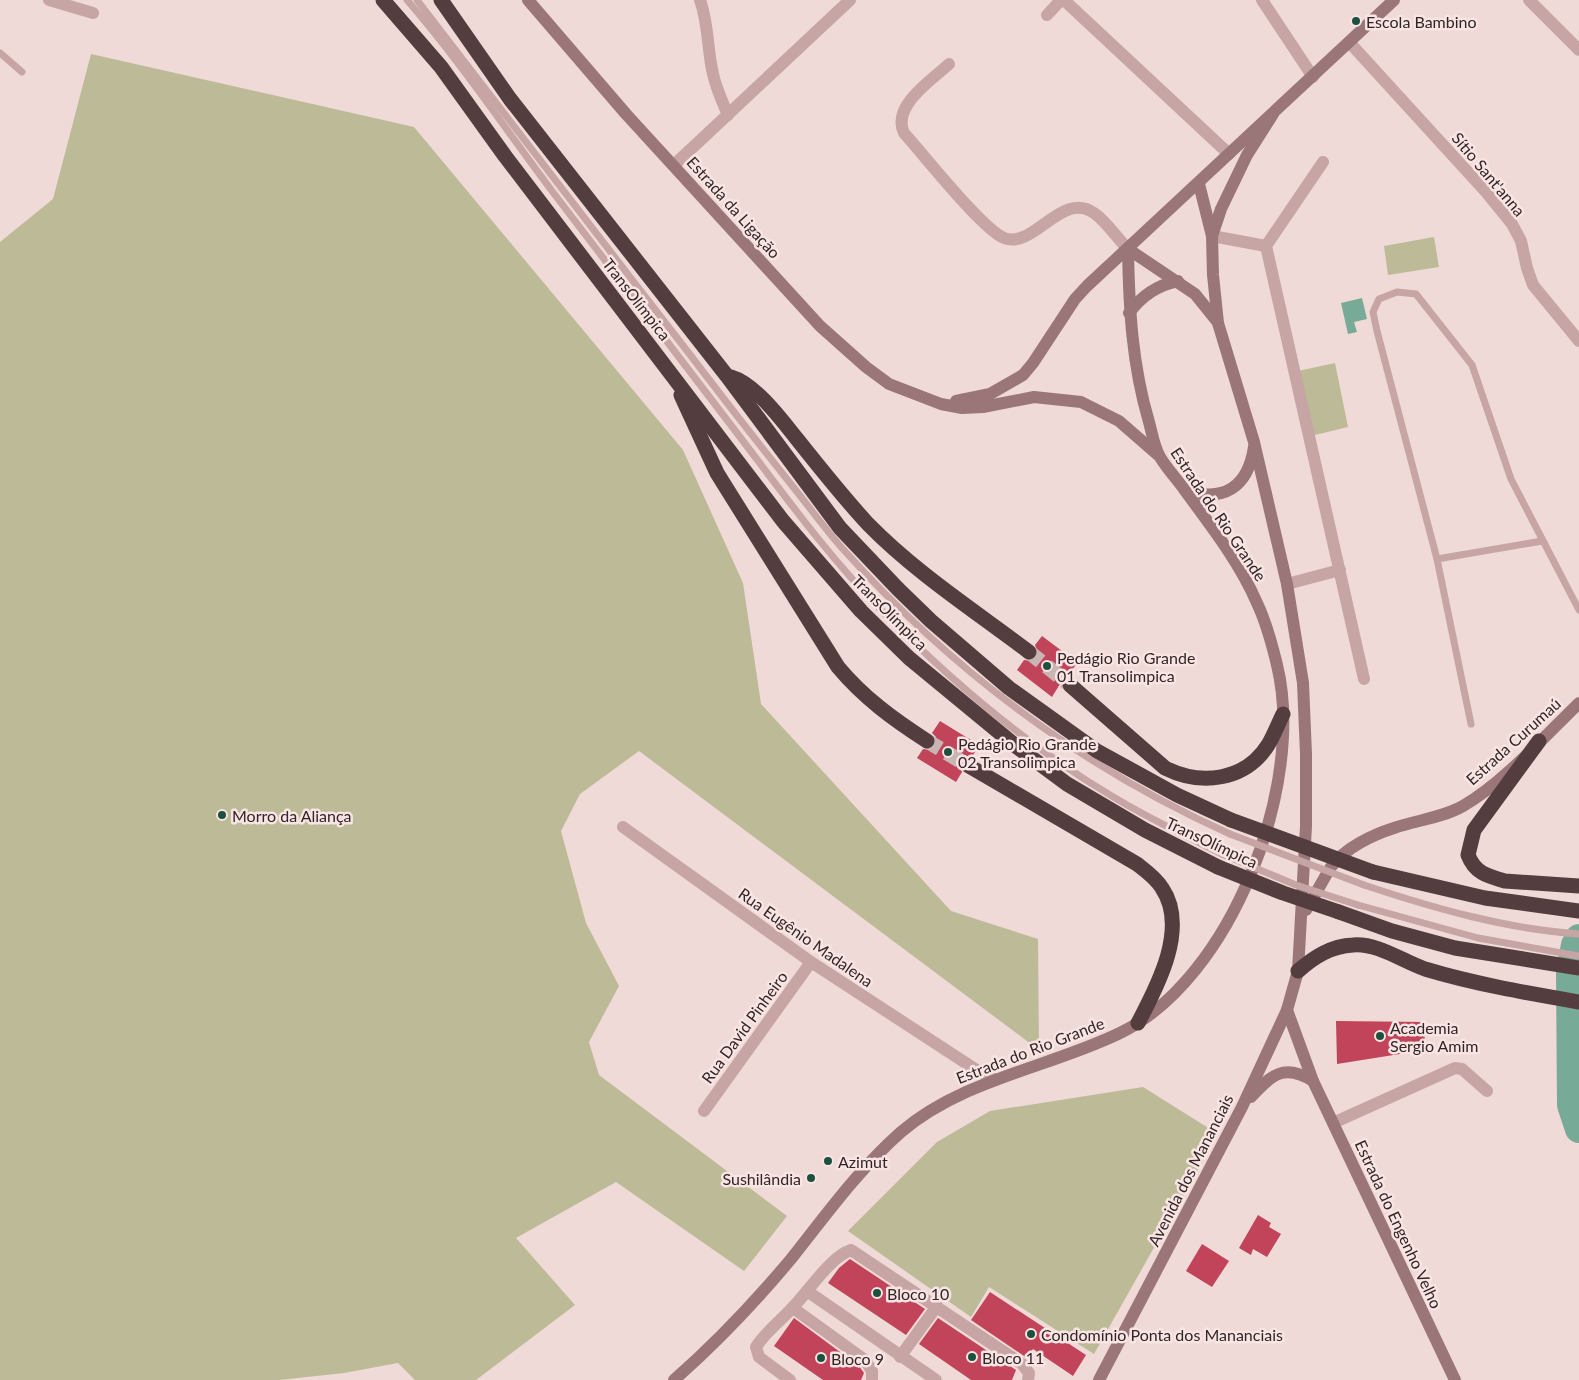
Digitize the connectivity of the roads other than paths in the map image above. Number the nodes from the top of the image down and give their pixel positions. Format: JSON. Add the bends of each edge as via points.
{"nodes":[{"id":1,"x":49,"y":0,"type":"edge"},
{"id":2,"x":383,"y":0,"type":"edge"},
{"id":3,"x":407,"y":0,"type":"edge"},
{"id":4,"x":417,"y":0,"type":"edge"},
{"id":5,"x":441,"y":0,"type":"edge"},
{"id":6,"x":528,"y":0,"type":"edge"},
{"id":7,"x":700,"y":0,"type":"edge"},
{"id":8,"x":850,"y":0,"type":"edge"},
{"id":9,"x":1062,"y":0,"type":"edge"},
{"id":10,"x":1262,"y":0,"type":"edge"},
{"id":11,"x":1394,"y":0,"type":"edge"},
{"id":12,"x":1529,"y":0,"type":"edge"},
{"id":13,"x":93,"y":13,"type":"dead end"},
{"id":14,"x":1046,"y":15,"type":"dead end"},
{"id":15,"x":1350,"y":43,"type":"junction"},
{"id":16,"x":1579,"y":50,"type":"edge"},
{"id":17,"x":0,"y":53,"type":"edge"},
{"id":18,"x":949,"y":64,"type":"dead end"},
{"id":19,"x":22,"y":72,"type":"dead end"},
{"id":20,"x":1313,"y":77,"type":"junction"},
{"id":21,"x":1273,"y":114,"type":"junction"},
{"id":22,"x":728,"y":115,"type":"junction"},
{"id":23,"x":1229,"y":154,"type":"junction"},
{"id":24,"x":1323,"y":162,"type":"dead end"},
{"id":25,"x":674,"y":164,"type":"junction"},
{"id":26,"x":1199,"y":184,"type":"junction"},
{"id":27,"x":1212,"y":236,"type":"junction"},
{"id":28,"x":1266,"y":246,"type":"junction"},
{"id":29,"x":1128,"y":248,"type":"junction"},
{"id":30,"x":1178,"y":281,"type":"junction"},
{"id":31,"x":1129,"y":313,"type":"junction"},
{"id":32,"x":1218,"y":323,"type":"junction"},
{"id":33,"x":1579,"y":341,"type":"edge"},
{"id":34,"x":673,"y":375,"type":"junction"},
{"id":35,"x":727,"y":376,"type":"junction"},
{"id":36,"x":941,"y":404,"type":"junction"},
{"id":37,"x":1254,"y":442,"type":"junction"},
{"id":38,"x":1158,"y":454,"type":"junction"},
{"id":39,"x":1185,"y":490,"type":"junction"},
{"id":40,"x":1542,"y":541,"type":"junction"},
{"id":41,"x":1437,"y":560,"type":"junction"},
{"id":42,"x":1340,"y":570,"type":"junction"},
{"id":43,"x":1287,"y":584,"type":"junction"},
{"id":44,"x":1579,"y":610,"type":"edge"},
{"id":45,"x":1029,"y":652,"type":"tunnel mouth"},
{"id":46,"x":1364,"y":678,"type":"dead end"},
{"id":47,"x":1070,"y":685,"type":"tunnel mouth"},
{"id":48,"x":1579,"y":703,"type":"edge"},
{"id":49,"x":1283,"y":714,"type":"junction"},
{"id":50,"x":1471,"y":724,"type":"dead end"},
{"id":51,"x":927,"y":741,"type":"tunnel mouth"},
{"id":52,"x":1540,"y":741,"type":"junction"},
{"id":53,"x":969,"y":766,"type":"tunnel mouth"},
{"id":54,"x":623,"y":827,"type":"dead end"},
{"id":55,"x":1230,"y":827,"type":"junction"},
{"id":56,"x":1220,"y":860,"type":"junction"},
{"id":57,"x":1579,"y":886,"type":"edge"},
{"id":58,"x":1572,"y":910,"type":"edge"},
{"id":59,"x":1302,"y":916,"type":"junction"},
{"id":60,"x":1579,"y":934,"type":"edge"},
{"id":61,"x":1579,"y":956,"type":"edge"},
{"id":62,"x":1540,"y":957,"type":"junction"},
{"id":63,"x":811,"y":962,"type":"junction"},
{"id":64,"x":1579,"y":968,"type":"edge"},
{"id":65,"x":1298,"y":970,"type":"junction"},
{"id":66,"x":1579,"y":1002,"type":"edge"},
{"id":67,"x":1288,"y":1010,"type":"junction"},
{"id":68,"x":1138,"y":1023,"type":"junction"},
{"id":69,"x":975,"y":1069,"type":"junction"},
{"id":70,"x":996,"y":1080,"type":"junction"},
{"id":71,"x":1314,"y":1081,"type":"junction"},
{"id":72,"x":975,"y":1088,"type":"junction"},
{"id":73,"x":1487,"y":1091,"type":"dead end"},
{"id":74,"x":1242,"y":1106,"type":"junction"},
{"id":75,"x":704,"y":1111,"type":"dead end"},
{"id":76,"x":1334,"y":1123,"type":"junction"},
{"id":77,"x":807,"y":1291,"type":"junction"},
{"id":78,"x":937,"y":1306,"type":"junction"},
{"id":79,"x":793,"y":1308,"type":"junction"},
{"id":80,"x":900,"y":1357,"type":"junction"},
{"id":81,"x":874,"y":1379,"type":"edge"},
{"id":82,"x":674,"y":1380,"type":"edge"},
{"id":83,"x":790,"y":1380,"type":"edge"},
{"id":84,"x":936,"y":1380,"type":"edge"},
{"id":85,"x":1028,"y":1380,"type":"edge"},
{"id":86,"x":1099,"y":1380,"type":"edge"},
{"id":87,"x":1455,"y":1380,"type":"edge"}],
"edges":[{"from":1,"to":13,"type":"street"},
{"from":2,"to":34,"type":"highway","name":"TransOlímpica","via":[[441,67]]},
{"from":3,"to":56,"type":"lane","name":"TransOlímpica","via":[[791,506],[882,612],[952,678],[1066,765]]},
{"from":4,"to":55,"type":"lane","name":"TransOlímpica","via":[[760,446],[840,546],[892,602],[997,694],[1086,758],[1172,808]]},
{"from":5,"to":35,"type":"highway","name":"TransOlímpica","via":[[510,99]]},
{"from":6,"to":25,"type":"main road","name":"Estrada da Ligação","via":[[626,114]]},
{"from":7,"to":22,"type":"street","via":[[706,16],[712,72]]},
{"from":8,"to":22,"type":"street"},
{"from":9,"to":14,"type":"street"},
{"from":9,"to":23,"type":"street"},
{"from":10,"to":20,"type":"street"},
{"from":11,"to":15,"type":"main road","name":"Estrada do Rio Grande"},
{"from":12,"to":16,"type":"street"},
{"from":15,"to":20,"type":"main road","name":"Estrada do Rio Grande"},
{"from":15,"to":33,"type":"street","name":"Sítio Sant'anna","via":[[1512,224],[1521,241],[1533,285]]},
{"from":17,"to":19,"type":"lane"},
{"from":18,"to":29,"type":"street","via":[[906,107],[901,127],[983,222],[1005,239],[1013,239],[1023,237],[1071,208],[1084,208],[1094,213]]},
{"from":20,"to":21,"type":"main road","name":"Estrada do Rio Grande"},
{"from":21,"to":23,"type":"main road","name":"Estrada do Rio Grande"},
{"from":21,"to":27,"type":"main road","name":"Estrada do Rio Grande","via":[[1228,192]]},
{"from":22,"to":25,"type":"street"},
{"from":23,"to":26,"type":"main road","name":"Estrada do Rio Grande"},
{"from":24,"to":28,"type":"street"},
{"from":25,"to":36,"type":"main road","name":"Estrada da Ligação","via":[[820,326],[889,384]]},
{"from":26,"to":27,"type":"main road"},
{"from":26,"to":29,"type":"main road","name":"Estrada do Rio Grande"},
{"from":27,"to":28,"type":"street"},
{"from":27,"to":32,"type":"main road","name":"Estrada do Rio Grande"},
{"from":28,"to":42,"type":"street"},
{"from":29,"to":30,"type":"main road","name":"Estrada do Rio Grande"},
{"from":29,"to":31,"type":"main road","name":"Estrada do Rio Grande"},
{"from":29,"to":36,"type":"main road","via":[[1075,299],[1023,375],[990,394]]},
{"from":30,"to":31,"type":"main road","via":[[1150,292]]},
{"from":30,"to":32,"type":"main road","name":"Estrada do Rio Grande","via":[[1195,294]]},
{"from":31,"to":38,"type":"main road","name":"Estrada do Rio Grande","via":[[1137,378]]},
{"from":32,"to":37,"type":"main road","name":"Estrada do Rio Grande"},
{"from":34,"to":51,"type":"highway","via":[[717,473],[838,667],[877,708]]},
{"from":34,"to":56,"type":"highway","name":"TransOlímpica","via":[[783,521],[861,611],[909,658],[1068,784],[1145,830]]},
{"from":35,"to":45,"type":"highway","via":[[744,383],[781,419],[869,524],[931,579]]},
{"from":35,"to":55,"type":"highway","name":"TransOlímpica","via":[[840,528],[931,621],[1008,688],[1097,751]]},
{"from":36,"to":38,"type":"main road","name":"Estrada da Ligação","via":[[983,407],[1034,397],[1081,402],[1119,421]]},
{"from":37,"to":39,"type":"main road","via":[[1248,470],[1234,487],[1214,496]]},
{"from":37,"to":43,"type":"main road","name":"Estrada do Rio Grande"},
{"from":38,"to":39,"type":"main road","name":"Estrada do Rio Grande"},
{"from":39,"to":49,"type":"main road","name":"Estrada do Rio Grande","via":[[1257,602],[1278,671]]},
{"from":40,"to":41,"type":"lane"},
{"from":40,"to":41,"type":"lane","via":[[1511,479],[1472,365],[1416,294],[1397,292],[1379,299],[1374,312]]},
{"from":40,"to":44,"type":"lane"},
{"from":41,"to":50,"type":"lane"},
{"from":42,"to":43,"type":"street"},
{"from":42,"to":46,"type":"street"},
{"from":43,"to":59,"type":"main road","name":"Estrada do Rio Grande","via":[[1303,683],[1306,745]]},
{"from":47,"to":49,"type":"highway","via":[[1165,768],[1202,780],[1234,774],[1249,765],[1268,745]]},
{"from":48,"to":52,"type":"main road","name":"Estrada Curumaú"},
{"from":49,"to":68,"type":"main road","name":"Estrada do Rio Grande","via":[[1278,790],[1249,877],[1232,916],[1213,948],[1196,968]]},
{"from":52,"to":57,"type":"highway","via":[[1474,830],[1468,855],[1478,872],[1493,878]]},
{"from":52,"to":59,"type":"main road","name":"Estrada Curumaú","via":[[1488,788],[1462,806],[1424,821],[1394,828],[1364,840],[1349,851],[1332,866]]},
{"from":53,"to":68,"type":"highway","via":[[1137,864],[1163,889],[1172,926],[1168,957],[1156,990]]},
{"from":54,"to":63,"type":"street","name":"Rua Eugênio Madalena"},
{"from":55,"to":58,"type":"highway","name":"TransOlímpica","bridge":true,"via":[[1374,872],[1476,896]]},
{"from":55,"to":60,"type":"lane","name":"TransOlímpica","bridge":true,"via":[[1364,884],[1413,901],[1486,920]]},
{"from":56,"to":62,"type":"lane","name":"TransOlímpica","bridge":true,"via":[[1358,905]]},
{"from":56,"to":62,"type":"highway","name":"TransOlímpica","bridge":true,"via":[[1283,893],[1392,931],[1455,948]]},
{"from":59,"to":65,"type":"main road","name":"Estrada do Rio Grande"},
{"from":61,"to":62,"type":"lane","name":"TransOlímpica"},
{"from":62,"to":64,"type":"highway","name":"TransOlímpica"},
{"from":63,"to":69,"type":"street","name":"Rua Eugênio Madalena"},
{"from":63,"to":75,"type":"street","name":"Rua David Pinheiro"},
{"from":65,"to":66,"type":"highway","via":[[1314,957],[1331,950],[1360,945],[1424,968],[1512,991]]},
{"from":65,"to":67,"type":"main road","name":"Avenida dos Mananciais"},
{"from":67,"to":71,"type":"main road","name":"Estrada do Engenho Velho"},
{"from":67,"to":74,"type":"main road","name":"Avenida dos Mananciais"},
{"from":68,"to":70,"type":"main road","name":"Estrada do Rio Grande","via":[[1067,1056]]},
{"from":69,"to":70,"type":"street","name":"Rua Eugênio Madalena"},
{"from":69,"to":72,"type":"street"},
{"from":70,"to":72,"type":"main road","name":"Estrada do Rio Grande"},
{"from":71,"to":74,"type":"main road","via":[[1297,1073],[1278,1073],[1268,1078]]},
{"from":71,"to":76,"type":"main road","name":"Estrada do Engenho Velho"},
{"from":72,"to":82,"type":"main road","name":"Estrada do Rio Grande","via":[[930,1110],[883,1150],[764,1289]]},
{"from":73,"to":76,"type":"street","via":[[1462,1069],[1455,1068]]},
{"from":74,"to":86,"type":"main road","name":"Avenida dos Mananciais"},
{"from":76,"to":87,"type":"main road","name":"Estrada do Engenho Velho"},
{"from":77,"to":78,"type":"street","via":[[836,1259],[850,1250]]},
{"from":77,"to":79,"type":"street"},
{"from":77,"to":80,"type":"street"},
{"from":78,"to":80,"type":"street"},
{"from":78,"to":85,"type":"street","via":[[1022,1364],[1029,1373]]},
{"from":79,"to":81,"type":"street","via":[[864,1360]]},
{"from":79,"to":83,"type":"street","via":[[762,1337],[756,1347],[758,1357]]},
{"from":80,"to":84,"type":"street"}]}
